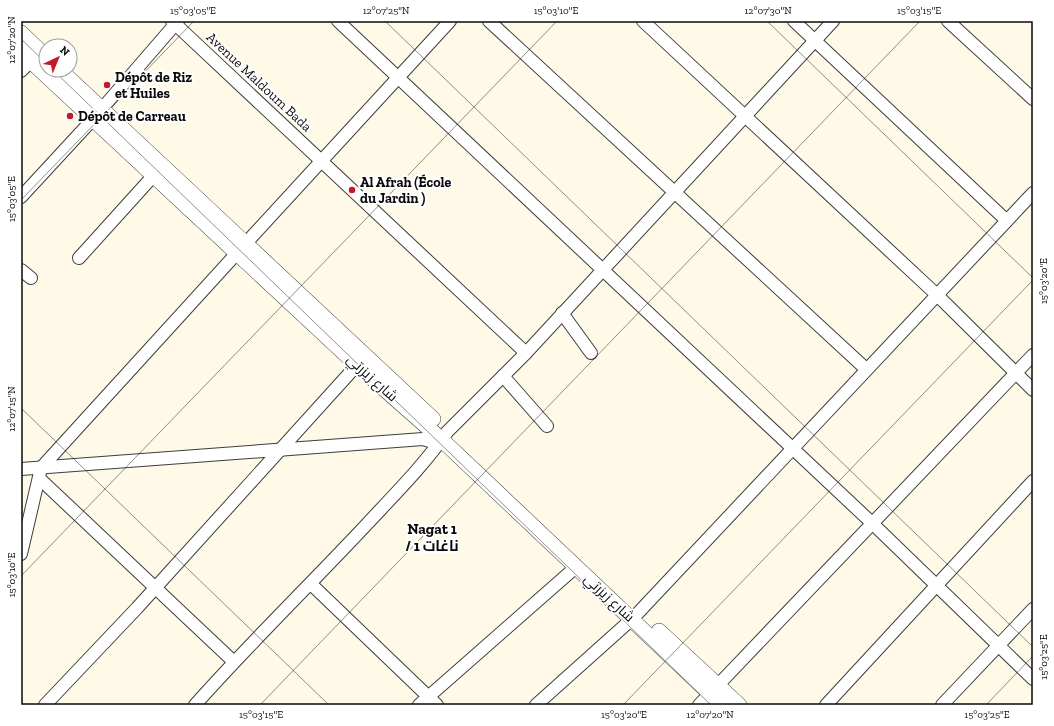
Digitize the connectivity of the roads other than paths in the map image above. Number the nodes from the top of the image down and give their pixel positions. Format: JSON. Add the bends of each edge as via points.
{"nodes":[{"id":1,"x":338,"y":21,"type":"edge"},
{"id":2,"x":450,"y":21,"type":"edge"},
{"id":3,"x":489,"y":21,"type":"edge"},
{"id":4,"x":643,"y":21,"type":"edge"},
{"id":5,"x":794,"y":21,"type":"edge"},
{"id":6,"x":833,"y":21,"type":"edge"},
{"id":7,"x":948,"y":21,"type":"edge"},
{"id":8,"x":175,"y":22,"type":"edge"},
{"id":9,"x":21,"y":33,"type":"edge"},
{"id":10,"x":815,"y":41,"type":"junction"},
{"id":11,"x":38,"y":49,"type":"edge"},
{"id":12,"x":24,"y":61,"type":"edge"},
{"id":13,"x":67,"y":78,"type":"edge"},
{"id":14,"x":398,"y":78,"type":"junction"},
{"id":15,"x":1033,"y":99,"type":"edge"},
{"id":16,"x":97,"y":114,"type":"junction"},
{"id":17,"x":745,"y":115,"type":"junction"},
{"id":18,"x":323,"y":163,"type":"junction"},
{"id":19,"x":154,"y":175,"type":"junction"},
{"id":20,"x":674,"y":191,"type":"junction"},
{"id":21,"x":1033,"y":193,"type":"edge"},
{"id":22,"x":21,"y":197,"type":"edge"},
{"id":23,"x":1006,"y":220,"type":"junction"},
{"id":24,"x":242,"y":248,"type":"junction"},
{"id":25,"x":79,"y":258,"type":"dead end"},
{"id":26,"x":602,"y":269,"type":"junction"},
{"id":27,"x":21,"y":270,"type":"edge"},
{"id":28,"x":31,"y":278,"type":"dead end"},
{"id":29,"x":938,"y":295,"type":"junction"},
{"id":30,"x":562,"y":313,"type":"junction"},
{"id":31,"x":526,"y":353,"type":"junction"},
{"id":32,"x":591,"y":353,"type":"dead end"},
{"id":33,"x":1033,"y":355,"type":"edge"},
{"id":34,"x":357,"y":365,"type":"junction"},
{"id":35,"x":866,"y":369,"type":"junction"},
{"id":36,"x":1016,"y":374,"type":"junction"},
{"id":37,"x":503,"y":376,"type":"junction"},
{"id":38,"x":1033,"y":390,"type":"edge"},
{"id":39,"x":547,"y":426,"type":"dead end"},
{"id":40,"x":442,"y":439,"type":"junction"},
{"id":41,"x":792,"y":449,"type":"junction"},
{"id":42,"x":280,"y":450,"type":"junction"},
{"id":43,"x":21,"y":469,"type":"edge"},
{"id":44,"x":40,"y":474,"type":"junction"},
{"id":45,"x":1033,"y":481,"type":"edge"},
{"id":46,"x":873,"y":524,"type":"junction"},
{"id":47,"x":21,"y":554,"type":"edge"},
{"id":48,"x":576,"y":567,"type":"junction"},
{"id":49,"x":311,"y":584,"type":"junction"},
{"id":50,"x":935,"y":586,"type":"junction"},
{"id":51,"x":155,"y":588,"type":"junction"},
{"id":52,"x":1033,"y":610,"type":"edge"},
{"id":53,"x":635,"y":616,"type":"junction"},
{"id":54,"x":998,"y":647,"type":"junction"},
{"id":55,"x":234,"y":662,"type":"junction"},
{"id":56,"x":1033,"y":679,"type":"edge"},
{"id":57,"x":714,"y":689,"type":"junction"},
{"id":58,"x":428,"y":696,"type":"junction"},
{"id":59,"x":45,"y":705,"type":"edge"},
{"id":60,"x":195,"y":705,"type":"edge"},
{"id":61,"x":419,"y":705,"type":"edge"},
{"id":62,"x":437,"y":705,"type":"edge"},
{"id":63,"x":536,"y":705,"type":"edge"},
{"id":64,"x":699,"y":705,"type":"edge"},
{"id":65,"x":722,"y":705,"type":"edge"},
{"id":66,"x":739,"y":705,"type":"edge"},
{"id":67,"x":826,"y":705,"type":"edge"},
{"id":68,"x":942,"y":705,"type":"edge"}],
"edges":[{"from":1,"to":14,"type":"street"},
{"from":2,"to":14,"type":"street"},
{"from":3,"to":20,"type":"street"},
{"from":4,"to":17,"type":"street"},
{"from":5,"to":10,"type":"street"},
{"from":6,"to":10,"type":"street"},
{"from":7,"to":15,"type":"street"},
{"from":8,"to":16,"type":"street"},
{"from":8,"to":18,"type":"street","name":"Avenue Maldoum Bada"},
{"from":9,"to":11,"type":"street"},
{"from":10,"to":17,"type":"street"},
{"from":10,"to":23,"type":"street"},
{"from":12,"to":16,"type":"street","name":"شارع زيزرتي"},
{"from":13,"to":16,"type":"street","name":"شارع زيزرتي"},
{"from":14,"to":18,"type":"street"},
{"from":14,"to":26,"type":"street"},
{"from":16,"to":19,"type":"street","name":"شارع زيزرتي"},
{"from":16,"to":22,"type":"street"},
{"from":16,"to":24,"type":"street","name":"شارع زيزرتي"},
{"from":17,"to":20,"type":"street"},
{"from":17,"to":29,"type":"street"},
{"from":18,"to":24,"type":"street"},
{"from":18,"to":31,"type":"street","name":"Avenue Maldoum Bada"},
{"from":19,"to":24,"type":"street","name":"شارع زيزرتي"},
{"from":19,"to":25,"type":"street"},
{"from":20,"to":26,"type":"street"},
{"from":20,"to":35,"type":"street"},
{"from":21,"to":23,"type":"street"},
{"from":23,"to":29,"type":"street"},
{"from":24,"to":34,"type":"street","name":"شارع زيزرتي"},
{"from":24,"to":40,"type":"street","name":"شارع زيزرتي"},
{"from":24,"to":44,"type":"street"},
{"from":26,"to":30,"type":"street"},
{"from":26,"to":41,"type":"street"},
{"from":27,"to":28,"type":"street"},
{"from":29,"to":35,"type":"street"},
{"from":29,"to":36,"type":"street"},
{"from":30,"to":31,"type":"street"},
{"from":30,"to":32,"type":"street"},
{"from":31,"to":37,"type":"street"},
{"from":33,"to":36,"type":"street"},
{"from":34,"to":40,"type":"street","name":"شارع زيزرتي"},
{"from":34,"to":42,"type":"street"},
{"from":35,"to":41,"type":"street"},
{"from":36,"to":38,"type":"street"},
{"from":36,"to":46,"type":"street"},
{"from":37,"to":39,"type":"street"},
{"from":37,"to":40,"type":"street"},
{"from":40,"to":42,"type":"street"},
{"from":40,"to":48,"type":"street","name":"شارع زيزرتي"},
{"from":40,"to":49,"type":"street"},
{"from":40,"to":53,"type":"street","name":"شارع زيزرتي"},
{"from":41,"to":46,"type":"street"},
{"from":41,"to":53,"type":"street"},
{"from":42,"to":44,"type":"street"},
{"from":42,"to":51,"type":"street"},
{"from":43,"to":44,"type":"street"},
{"from":44,"to":47,"type":"street"},
{"from":44,"to":51,"type":"street"},
{"from":45,"to":50,"type":"street"},
{"from":46,"to":50,"type":"street"},
{"from":46,"to":57,"type":"street"},
{"from":48,"to":53,"type":"street","name":"شارع زيزرتي"},
{"from":48,"to":58,"type":"street"},
{"from":49,"to":55,"type":"street"},
{"from":49,"to":58,"type":"street"},
{"from":50,"to":54,"type":"street"},
{"from":50,"to":67,"type":"street"},
{"from":51,"to":55,"type":"street"},
{"from":51,"to":59,"type":"street"},
{"from":52,"to":54,"type":"street"},
{"from":53,"to":57,"type":"street","name":"شارع زيزرتي"},
{"from":53,"to":63,"type":"street"},
{"from":54,"to":56,"type":"street"},
{"from":54,"to":68,"type":"street"},
{"from":55,"to":60,"type":"street"},
{"from":57,"to":64,"type":"street"},
{"from":57,"to":65,"type":"street","name":"شارع زيزرتي"},
{"from":57,"to":66,"type":"street","name":"شارع زيزرتي"},
{"from":58,"to":61,"type":"street"},
{"from":58,"to":62,"type":"street"}]}
